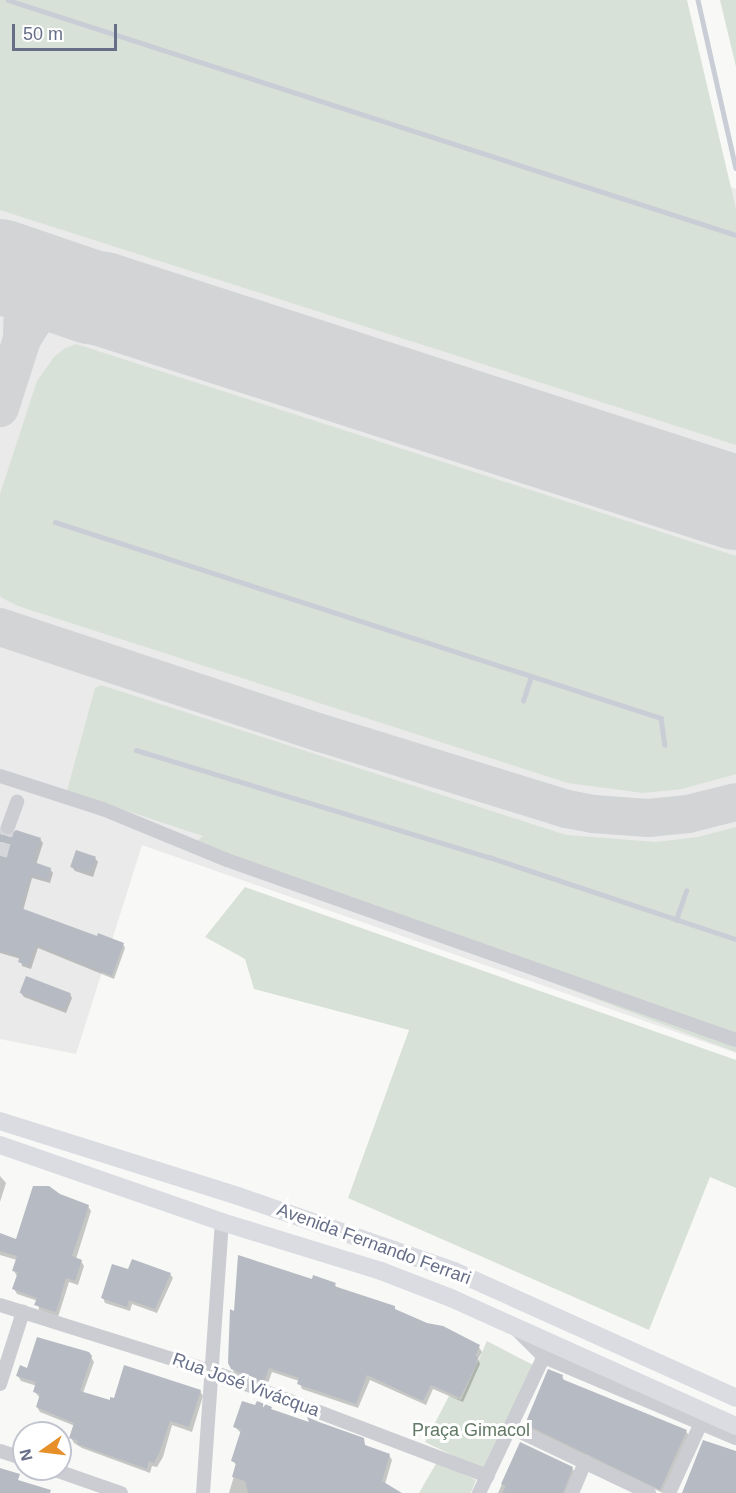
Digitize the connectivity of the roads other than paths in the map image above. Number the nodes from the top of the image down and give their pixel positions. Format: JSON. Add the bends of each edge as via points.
{"nodes":[{"id":1,"x":0,"y":776,"type":"edge"},
{"id":2,"x":17,"y":802,"type":"dead end"},
{"id":3,"x":8,"y":827,"type":"tunnel mouth"},
{"id":4,"x":736,"y":1040,"type":"edge"},
{"id":5,"x":0,"y":1121,"type":"edge"},
{"id":6,"x":0,"y":1145,"type":"edge"},
{"id":7,"x":199,"y":1185,"type":"junction"},
{"id":8,"x":222,"y":1222,"type":"junction"},
{"id":9,"x":0,"y":1305,"type":"edge"},
{"id":10,"x":23,"y":1312,"type":"junction"},
{"id":11,"x":548,"y":1350,"type":"junction"},
{"id":12,"x":211,"y":1371,"type":"junction"},
{"id":13,"x":0,"y":1383,"type":"edge"},
{"id":14,"x":736,"y":1398,"type":"edge"},
{"id":15,"x":701,"y":1423,"type":"junction"},
{"id":16,"x":736,"y":1426,"type":"edge"},
{"id":17,"x":510,"y":1427,"type":"junction"},
{"id":18,"x":736,"y":1438,"type":"edge"},
{"id":19,"x":585,"y":1462,"type":"junction"},
{"id":20,"x":72,"y":1476,"type":"edge"},
{"id":21,"x":488,"y":1476,"type":"junction"},
{"id":22,"x":121,"y":1493,"type":"edge"},
{"id":23,"x":203,"y":1493,"type":"edge"},
{"id":24,"x":479,"y":1493,"type":"edge"},
{"id":25,"x":572,"y":1493,"type":"edge"},
{"id":26,"x":650,"y":1493,"type":"edge"},
{"id":27,"x":669,"y":1493,"type":"edge"}],
"edges":[{"from":1,"to":4,"type":"street","via":[[103,809],[227,860]]},
{"from":2,"to":3,"type":"street"},
{"from":5,"to":7,"type":"main road","name":"Avenida Fernando Ferrari"},
{"from":6,"to":8,"type":"main road","name":"Avenida Fernando Ferrari"},
{"from":7,"to":8,"type":"main road"},
{"from":7,"to":14,"type":"main road","name":"Avenida Fernando Ferrari","via":[[454,1271]]},
{"from":8,"to":11,"type":"main road","name":"Avenida Fernando Ferrari","via":[[381,1271],[513,1326]]},
{"from":8,"to":12,"type":"street"},
{"from":9,"to":10,"type":"street","name":"Rua José Vivácqua"},
{"from":10,"to":12,"type":"street","name":"Rua José Vivácqua"},
{"from":10,"to":13,"type":"street"},
{"from":11,"to":15,"type":"street","name":"Avenida Fernando Ferrari"},
{"from":11,"to":16,"type":"main road","name":"Avenida Fernando Ferrari"},
{"from":11,"to":17,"type":"street"},
{"from":12,"to":21,"type":"street","name":"Rua José Vivácqua"},
{"from":12,"to":23,"type":"street"},
{"from":15,"to":18,"type":"street","name":"Avenida Fernando Ferrari"},
{"from":15,"to":27,"type":"street"},
{"from":17,"to":19,"type":"street"},
{"from":17,"to":21,"type":"street"},
{"from":19,"to":25,"type":"street"},
{"from":19,"to":26,"type":"street"},
{"from":20,"to":22,"type":"street"},
{"from":21,"to":24,"type":"street"}]}
